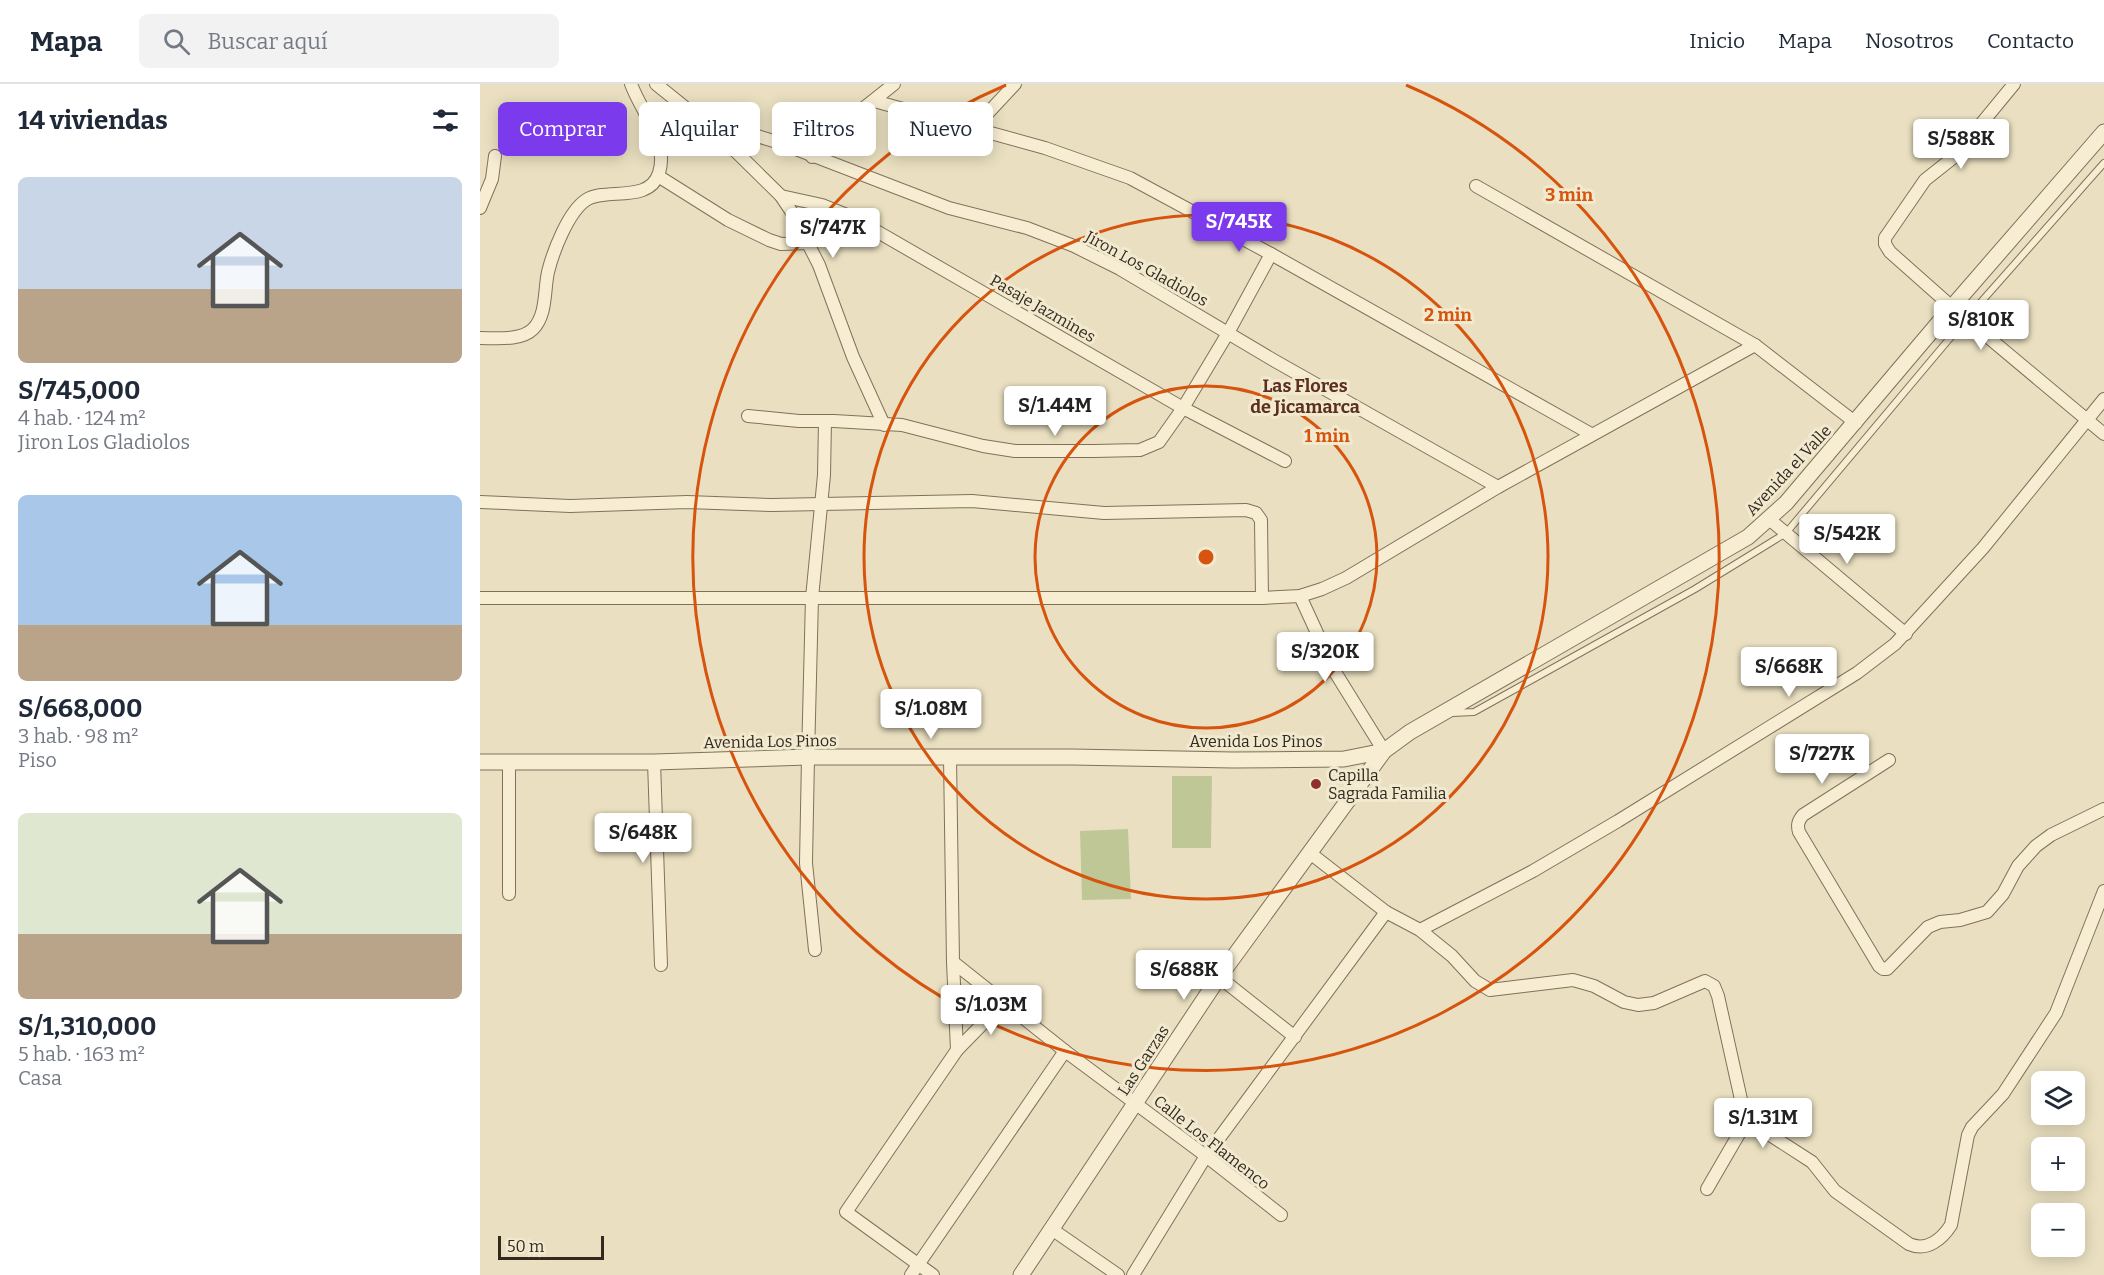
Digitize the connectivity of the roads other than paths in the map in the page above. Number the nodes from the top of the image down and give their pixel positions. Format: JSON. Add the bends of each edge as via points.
{"nodes":[{"id":1,"x":631,"y":84,"type":"edge"},
{"id":2,"x":656,"y":84,"type":"edge"},
{"id":3,"x":894,"y":84,"type":"edge"},
{"id":4,"x":1015,"y":84,"type":"edge"},
{"id":5,"x":2014,"y":84,"type":"edge"},
{"id":6,"x":874,"y":101,"type":"junction"},
{"id":7,"x":678,"y":102,"type":"edge"},
{"id":8,"x":888,"y":105,"type":"edge"},
{"id":9,"x":993,"y":108,"type":"edge"},
{"id":10,"x":2104,"y":132,"type":"edge"},
{"id":11,"x":993,"y":133,"type":"edge"},
{"id":12,"x":760,"y":137,"type":"edge"},
{"id":13,"x":495,"y":156,"type":"dead end"},
{"id":14,"x":740,"y":156,"type":"edge"},
{"id":15,"x":812,"y":157,"type":"junction"},
{"id":16,"x":2104,"y":162,"type":"edge"},
{"id":17,"x":658,"y":176,"type":"junction"},
{"id":18,"x":1476,"y":186,"type":"dead end"},
{"id":19,"x":781,"y":196,"type":"junction"},
{"id":20,"x":480,"y":208,"type":"edge"},
{"id":21,"x":809,"y":243,"type":"junction"},
{"id":22,"x":1271,"y":254,"type":"junction"},
{"id":23,"x":1952,"y":307,"type":"junction"},
{"id":24,"x":1966,"y":319,"type":"junction"},
{"id":25,"x":1228,"y":333,"type":"junction"},
{"id":26,"x":480,"y":338,"type":"edge"},
{"id":27,"x":1755,"y":345,"type":"junction"},
{"id":28,"x":2104,"y":399,"type":"edge"},
{"id":29,"x":1183,"y":408,"type":"junction"},
{"id":30,"x":748,"y":416,"type":"dead end"},
{"id":31,"x":2088,"y":419,"type":"junction"},
{"id":32,"x":825,"y":421,"type":"junction"},
{"id":33,"x":1856,"y":423,"type":"junction"},
{"id":34,"x":884,"y":425,"type":"junction"},
{"id":35,"x":1591,"y":434,"type":"junction"},
{"id":36,"x":2104,"y":434,"type":"edge"},
{"id":37,"x":1285,"y":461,"type":"dead end"},
{"id":38,"x":1498,"y":487,"type":"junction"},
{"id":39,"x":480,"y":502,"type":"edge"},
{"id":40,"x":822,"y":504,"type":"junction"},
{"id":41,"x":1769,"y":519,"type":"junction"},
{"id":42,"x":1786,"y":533,"type":"junction"},
{"id":43,"x":1300,"y":596,"type":"junction"},
{"id":44,"x":480,"y":598,"type":"edge"},
{"id":45,"x":812,"y":598,"type":"junction"},
{"id":46,"x":1262,"y":598,"type":"junction"},
{"id":47,"x":1906,"y":634,"type":"junction"},
{"id":48,"x":1442,"y":714,"type":"junction"},
{"id":49,"x":1384,"y":751,"type":"junction"},
{"id":50,"x":808,"y":757,"type":"junction"},
{"id":51,"x":950,"y":757,"type":"junction"},
{"id":52,"x":1889,"y":760,"type":"dead end"},
{"id":53,"x":480,"y":762,"type":"edge"},
{"id":54,"x":654,"y":762,"type":"junction"},
{"id":55,"x":509,"y":763,"type":"junction"},
{"id":56,"x":2104,"y":809,"type":"edge"},
{"id":57,"x":1310,"y":853,"type":"junction"},
{"id":58,"x":2104,"y":891,"type":"edge"},
{"id":59,"x":509,"y":894,"type":"dead end"},
{"id":60,"x":1386,"y":912,"type":"junction"},
{"id":61,"x":1420,"y":930,"type":"junction"},
{"id":62,"x":815,"y":950,"type":"dead end"},
{"id":63,"x":953,"y":962,"type":"junction"},
{"id":64,"x":661,"y":965,"type":"dead end"},
{"id":65,"x":1219,"y":977,"type":"junction"},
{"id":66,"x":1004,"y":1002,"type":"junction"},
{"id":67,"x":1295,"y":1036,"type":"junction"},
{"id":68,"x":957,"y":1050,"type":"junction"},
{"id":69,"x":1065,"y":1051,"type":"junction"},
{"id":70,"x":1136,"y":1104,"type":"junction"},
{"id":71,"x":1748,"y":1120,"type":"junction"},
{"id":72,"x":1206,"y":1156,"type":"junction"},
{"id":73,"x":1707,"y":1190,"type":"dead end"},
{"id":74,"x":1281,"y":1215,"type":"dead end"},
{"id":75,"x":1053,"y":1230,"type":"junction"},
{"id":76,"x":914,"y":1270,"type":"edge"},
{"id":77,"x":933,"y":1275,"type":"edge"},
{"id":78,"x":1021,"y":1275,"type":"edge"},
{"id":79,"x":1118,"y":1275,"type":"edge"},
{"id":80,"x":1133,"y":1275,"type":"edge"}],
"edges":[{"from":1,"to":17,"type":"street","via":[[659,141],[662,162]]},
{"from":2,"to":7,"type":"street"},
{"from":3,"to":6,"type":"street"},
{"from":4,"to":9,"type":"street"},
{"from":5,"to":23,"type":"street","via":[[1954,156],[1925,180],[1885,238],[1890,252]]},
{"from":6,"to":8,"type":"street"},
{"from":6,"to":15,"type":"street"},
{"from":10,"to":23,"type":"street","name":"Avenida el Valle"},
{"from":11,"to":22,"type":"street","via":[[1130,178]]},
{"from":12,"to":15,"type":"street","name":"Jiron Los Gladiolos"},
{"from":13,"to":20,"type":"street","via":[[492,179]]},
{"from":14,"to":19,"type":"street"},
{"from":15,"to":25,"type":"street","name":"Jiron Los Gladiolos","via":[[949,208],[1019,226],[1074,246],[1120,268]]},
{"from":16,"to":24,"type":"lane"},
{"from":17,"to":21,"type":"street","via":[[728,220],[769,240],[781,244]]},
{"from":17,"to":26,"type":"street","via":[[648,187],[635,192],[587,200],[573,213],[556,248],[541,315],[533,329],[522,336]]},
{"from":18,"to":27,"type":"street"},
{"from":19,"to":21,"type":"street"},
{"from":19,"to":29,"type":"street","name":"Pasaje Jazmines","via":[[852,217]]},
{"from":21,"to":34,"type":"street"},
{"from":22,"to":25,"type":"street"},
{"from":22,"to":35,"type":"street"},
{"from":23,"to":24,"type":"street"},
{"from":23,"to":33,"type":"street","name":"Avenida el Valle"},
{"from":24,"to":31,"type":"street"},
{"from":24,"to":42,"type":"lane"},
{"from":25,"to":29,"type":"street"},
{"from":25,"to":38,"type":"street","name":"Jiron Los Gladiolos"},
{"from":27,"to":33,"type":"street"},
{"from":27,"to":35,"type":"street"},
{"from":28,"to":31,"type":"street"},
{"from":29,"to":34,"type":"street","via":[[1159,442],[1140,450],[1015,450],[982,446],[902,425]]},
{"from":29,"to":37,"type":"street","name":"Pasaje Jazmines"},
{"from":30,"to":32,"type":"street"},
{"from":31,"to":36,"type":"street"},
{"from":31,"to":47,"type":"street","via":[[1983,548]]},
{"from":32,"to":34,"type":"street"},
{"from":32,"to":40,"type":"street"},
{"from":33,"to":41,"type":"street","name":"Avenida el Valle"},
{"from":35,"to":38,"type":"street"},
{"from":38,"to":43,"type":"street","via":[[1346,578]]},
{"from":39,"to":40,"type":"street","via":[[570,506],[687,502]]},
{"from":40,"to":45,"type":"street"},
{"from":40,"to":46,"type":"street","via":[[972,501],[1104,513],[1246,510],[1256,513],[1261,520]]},
{"from":41,"to":42,"type":"street"},
{"from":41,"to":48,"type":"street","name":"Avenida el Valle","via":[[1748,537]]},
{"from":42,"to":47,"type":"street"},
{"from":42,"to":48,"type":"lane","via":[[1705,583],[1474,712]]},
{"from":43,"to":46,"type":"street"},
{"from":43,"to":49,"type":"street","via":[[1335,672]]},
{"from":44,"to":45,"type":"street"},
{"from":45,"to":46,"type":"street"},
{"from":45,"to":50,"type":"street"},
{"from":47,"to":61,"type":"street","via":[[1857,673],[1618,821]]},
{"from":48,"to":49,"type":"street","name":"Avenida el Valle"},
{"from":49,"to":51,"type":"street","name":"Avenida Los Pinos","via":[[1344,759]]},
{"from":49,"to":57,"type":"street","name":"Las Garzas"},
{"from":50,"to":51,"type":"street","name":"Avenida Los Pinos"},
{"from":50,"to":54,"type":"street","name":"Avenida Los Pinos"},
{"from":50,"to":62,"type":"street","via":[[806,863]]},
{"from":51,"to":63,"type":"street"},
{"from":52,"to":56,"type":"street","via":[[1798,820],[1799,832],[1883,969],[1928,927],[1987,912],[2036,846]]},
{"from":53,"to":55,"type":"street","name":"Avenida Los Pinos"},
{"from":54,"to":55,"type":"street","name":"Avenida Los Pinos"},
{"from":54,"to":64,"type":"street"},
{"from":55,"to":59,"type":"street"},
{"from":57,"to":60,"type":"street"},
{"from":57,"to":65,"type":"street","name":"Las Garzas"},
{"from":58,"to":71,"type":"street","via":[[2056,1013],[2003,1094],[1968,1135],[1951,1225],[1934,1243],[1916,1247],[1909,1244],[1835,1191],[1812,1162]]},
{"from":60,"to":61,"type":"street"},
{"from":60,"to":67,"type":"street"},
{"from":61,"to":71,"type":"street","via":[[1490,990],[1573,980],[1638,1005],[1654,1003],[1705,981],[1714,986]]},
{"from":63,"to":66,"type":"street","name":"Calle Los Flamenco"},
{"from":63,"to":68,"type":"street"},
{"from":65,"to":67,"type":"street"},
{"from":65,"to":70,"type":"street","name":"Las Garzas"},
{"from":66,"to":68,"type":"street"},
{"from":66,"to":69,"type":"street","name":"Calle Los Flamenco"},
{"from":67,"to":72,"type":"street"},
{"from":68,"to":76,"type":"street","via":[[846,1212]]},
{"from":69,"to":70,"type":"street","name":"Calle Los Flamenco"},
{"from":69,"to":76,"type":"street"},
{"from":70,"to":72,"type":"street","name":"Calle Los Flamenco"},
{"from":70,"to":75,"type":"street","name":"Las Garzas"},
{"from":71,"to":73,"type":"street"},
{"from":72,"to":74,"type":"street","name":"Calle Los Flamenco"},
{"from":72,"to":80,"type":"street"},
{"from":75,"to":78,"type":"street","name":"Las Garzas"},
{"from":75,"to":79,"type":"street"},
{"from":76,"to":77,"type":"street"}]}
